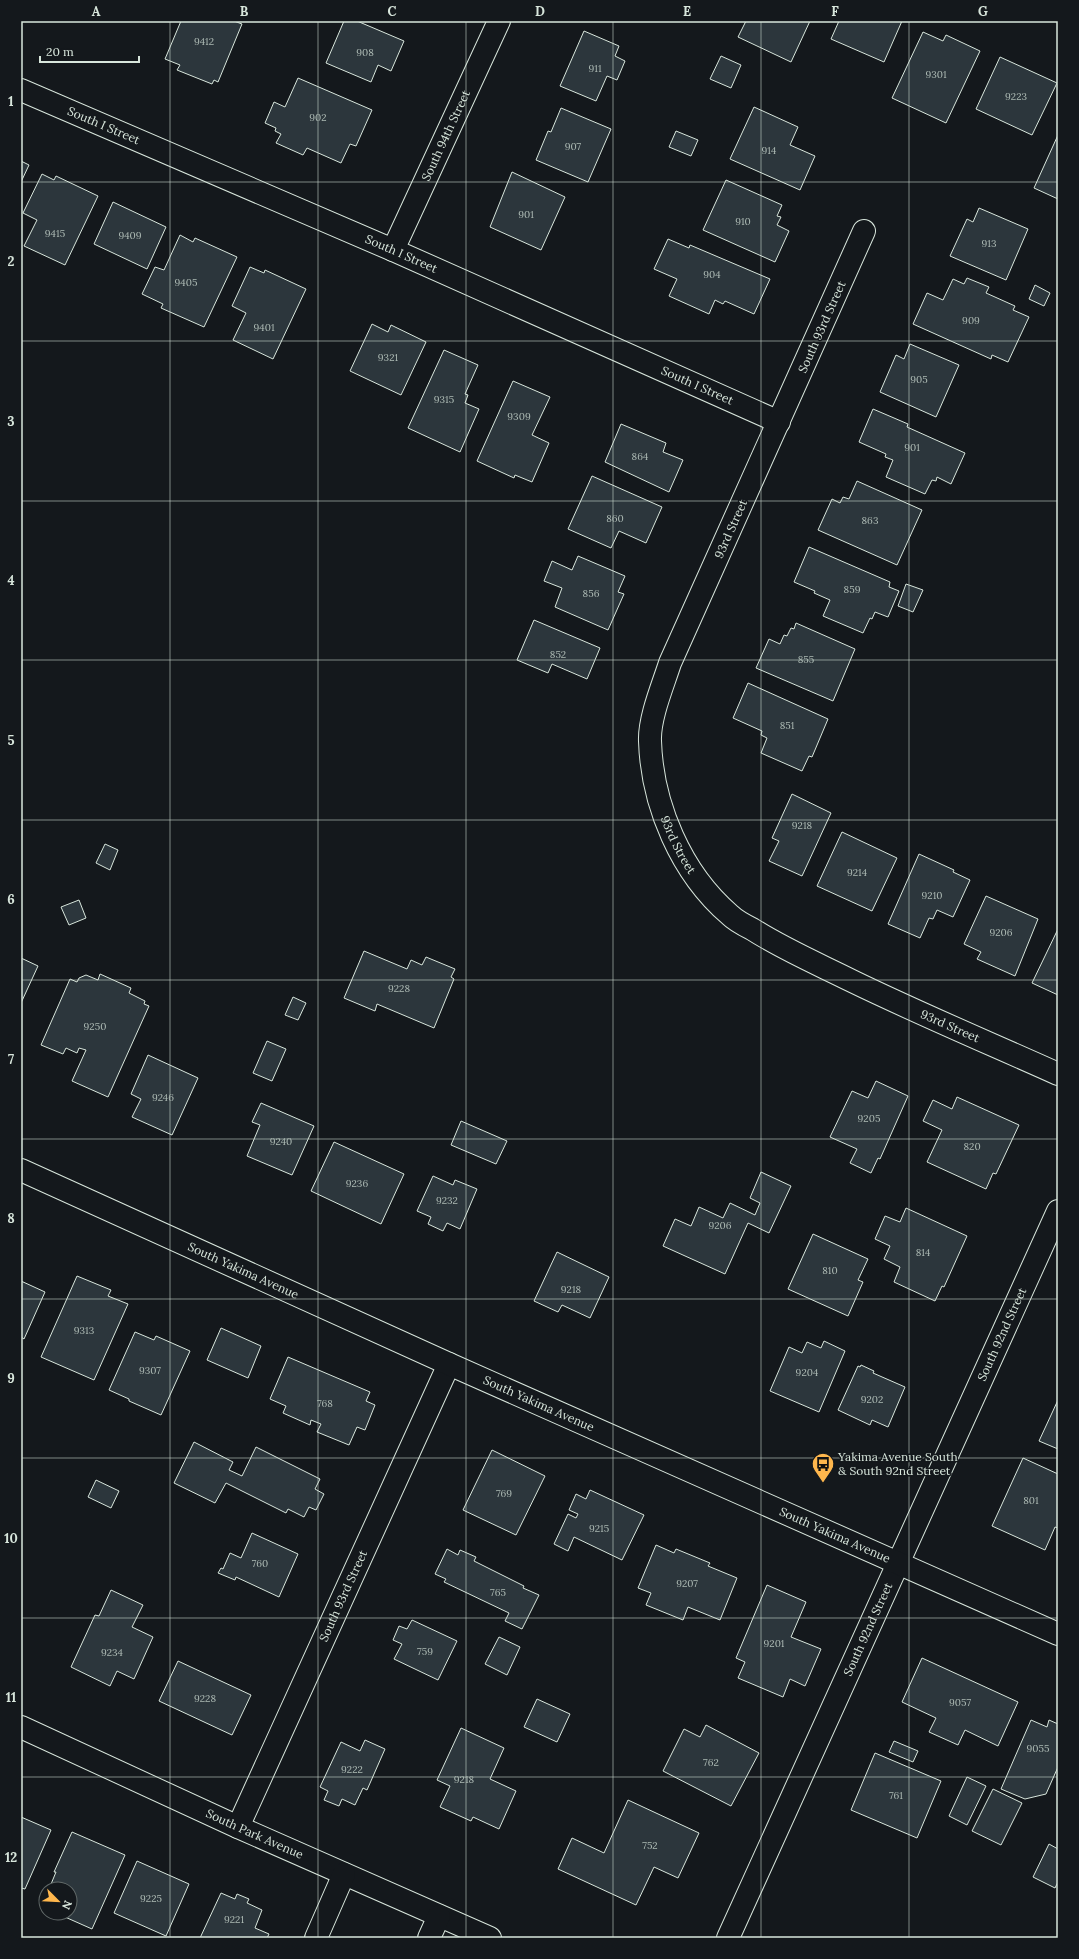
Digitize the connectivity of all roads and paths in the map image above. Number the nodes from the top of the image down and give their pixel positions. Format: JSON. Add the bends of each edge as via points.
{"nodes":[{"id":1,"x":499,"y":21,"type":"edge"},
{"id":2,"x":21,"y":90,"type":"edge"},
{"id":3,"x":864,"y":232,"type":"dead end"},
{"id":4,"x":393,"y":250,"type":"junction"},
{"id":5,"x":779,"y":422,"type":"junction"},
{"id":6,"x":1058,"y":1074,"type":"edge"},
{"id":7,"x":21,"y":1170,"type":"edge"},
{"id":8,"x":1058,"y":1211,"type":"edge"},
{"id":9,"x":449,"y":1364,"type":"junction"},
{"id":10,"x":898,"y":1562,"type":"junction"},
{"id":11,"x":1058,"y":1634,"type":"edge"},
{"id":12,"x":21,"y":1727,"type":"edge"},
{"id":13,"x":238,"y":1828,"type":"junction"},
{"id":14,"x":344,"y":1874,"type":"junction"},
{"id":15,"x":439,"y":1916,"type":"junction"},
{"id":16,"x":316,"y":1938,"type":"edge"},
{"id":17,"x":429,"y":1938,"type":"edge"},
{"id":18,"x":490,"y":1938,"type":"edge"},
{"id":19,"x":728,"y":1938,"type":"edge"}],
"edges":[{"from":1,"to":4,"type":"street","name":"South 94th Street"},
{"from":2,"to":4,"type":"street","name":"South I Street"},
{"from":3,"to":5,"type":"street","name":"South 93rd Street"},
{"from":4,"to":5,"type":"street","name":"South I Street"},
{"from":5,"to":6,"type":"street","name":"93rd Street","via":[[670,663],[657,703],[650,740],[656,786],[670,829],[684,861],[704,890],[731,916],[751,929],[868,988]]},
{"from":7,"to":9,"type":"street","name":"South Yakima Avenue"},
{"from":8,"to":10,"type":"street","name":"South 92nd Street"},
{"from":9,"to":10,"type":"street","name":"South Yakima Avenue"},
{"from":9,"to":13,"type":"street","name":"South 93rd Street"},
{"from":10,"to":11,"type":"street","name":"South Yakima Avenue"},
{"from":10,"to":19,"type":"street","name":"South 92nd Street"},
{"from":12,"to":13,"type":"street","name":"South Park Avenue"},
{"from":13,"to":14,"type":"street","name":"South Park Avenue"},
{"from":14,"to":15,"type":"street","name":"South Park Avenue"},
{"from":14,"to":16,"type":"street"},
{"from":15,"to":17,"type":"street"},
{"from":15,"to":18,"type":"street","name":"South Park Avenue"}]}
